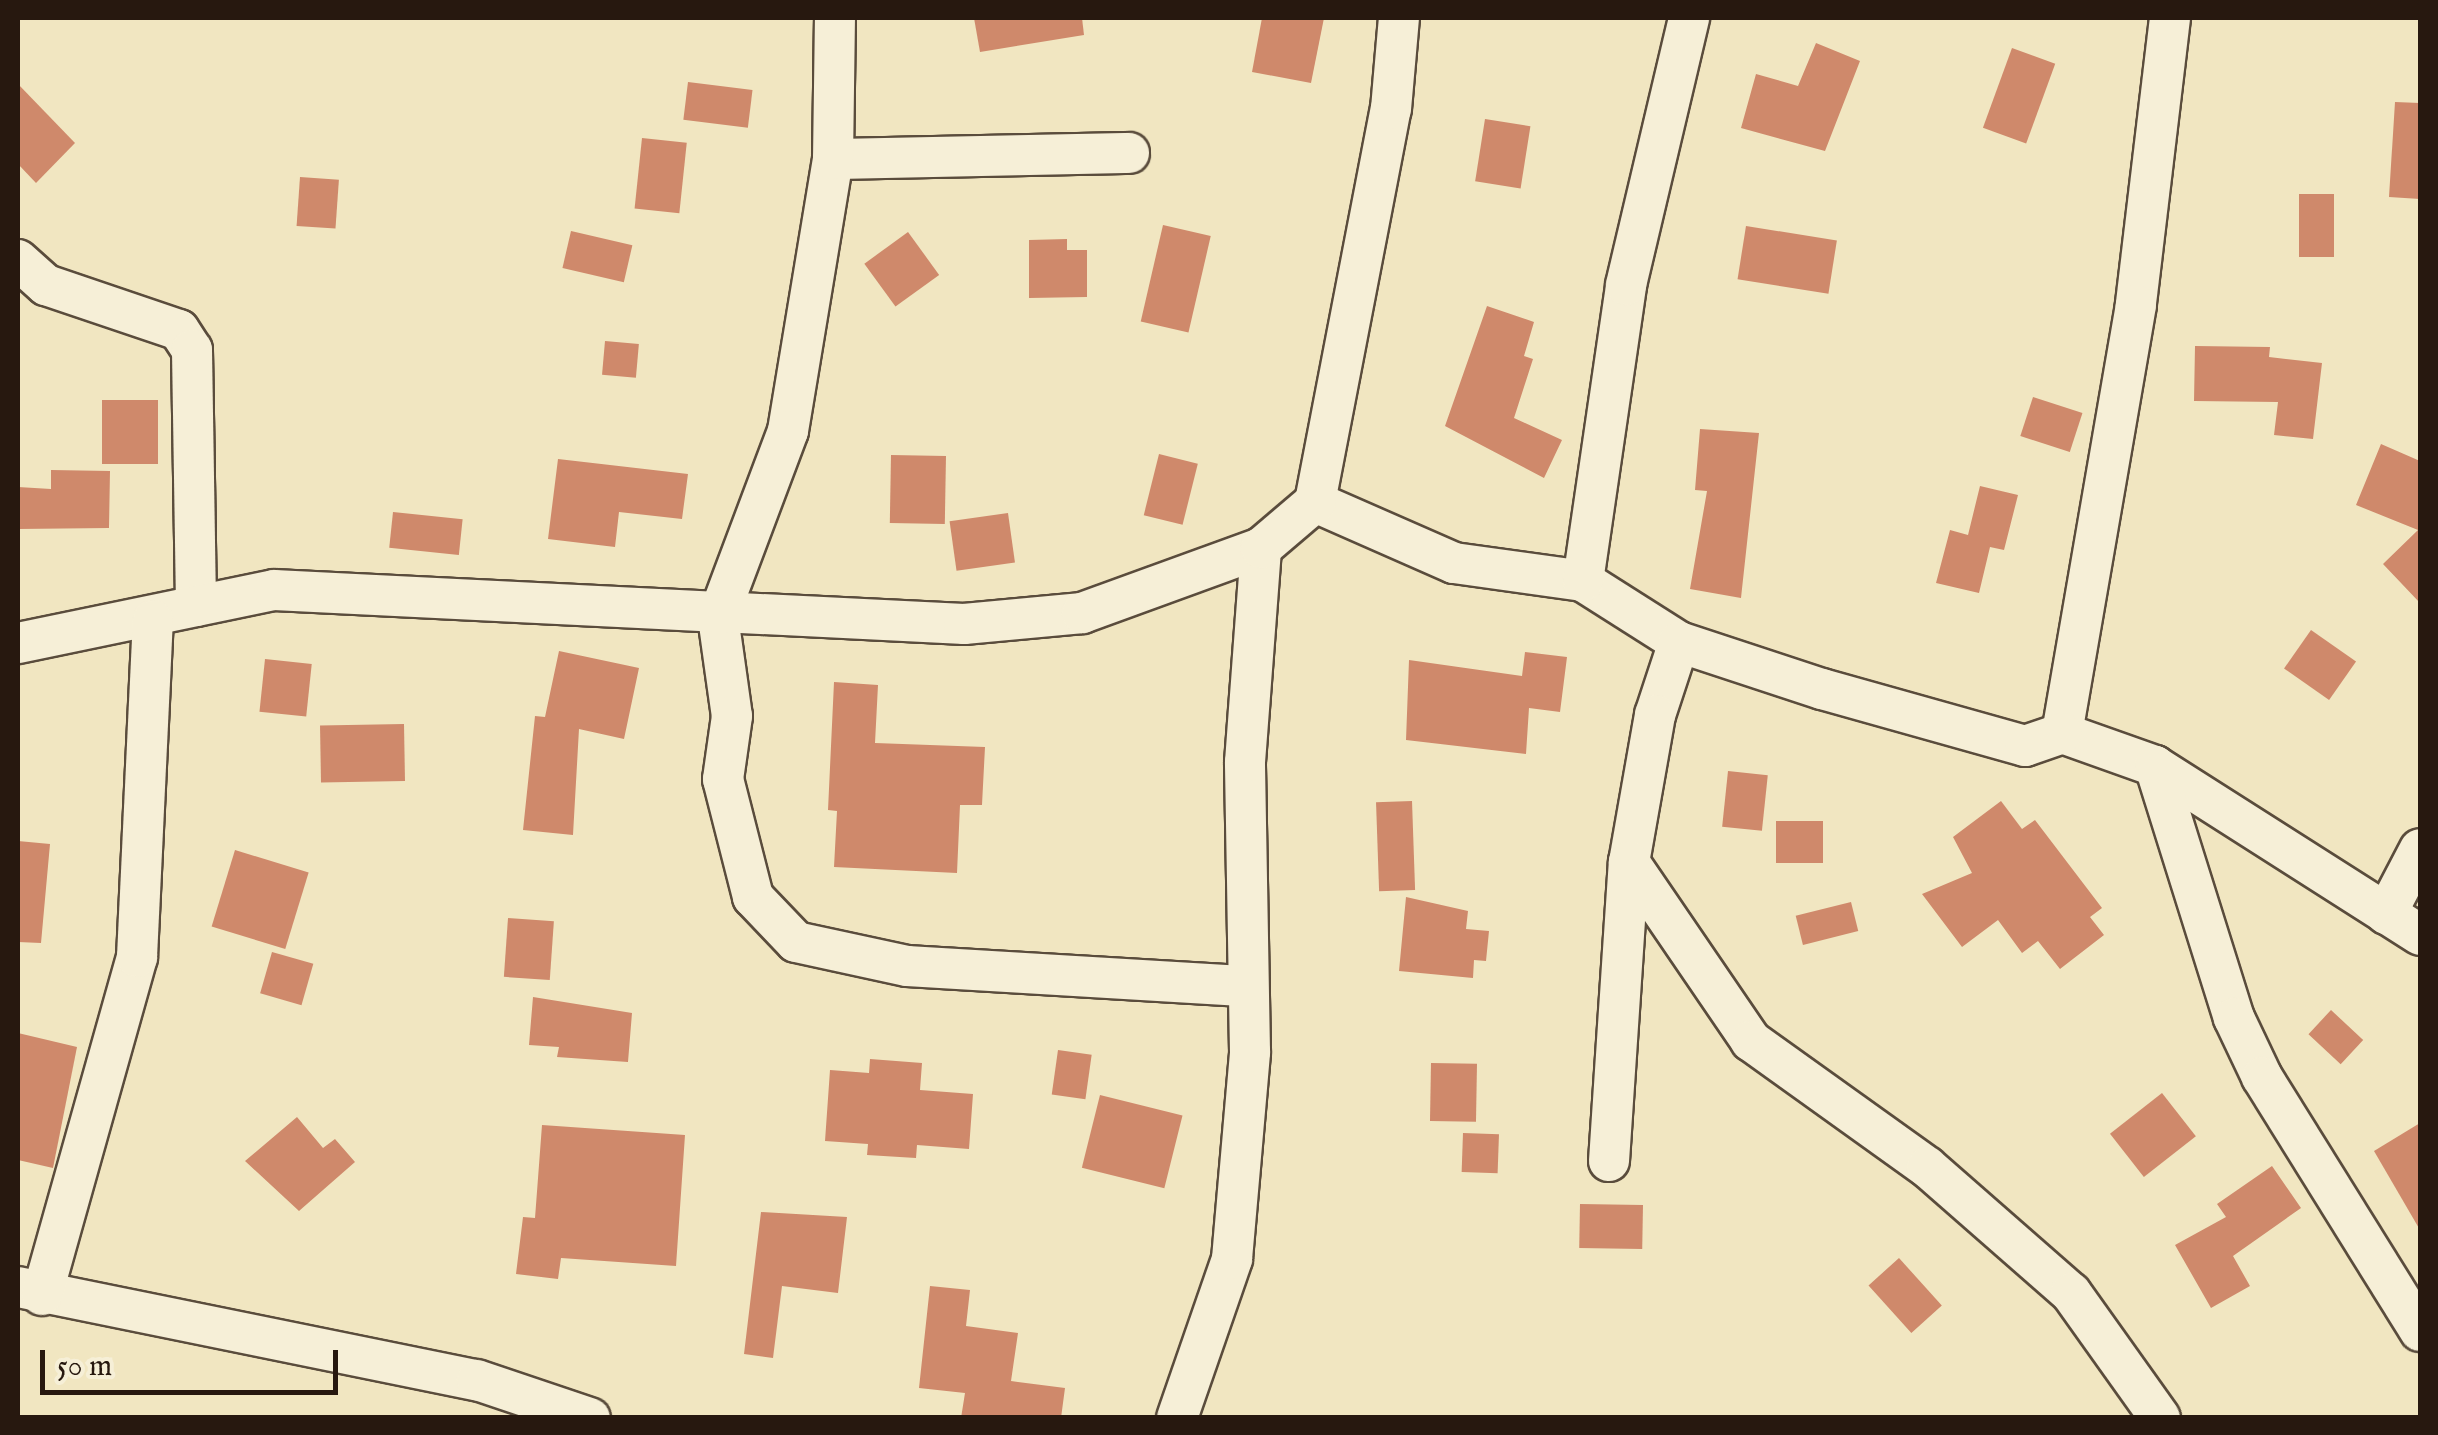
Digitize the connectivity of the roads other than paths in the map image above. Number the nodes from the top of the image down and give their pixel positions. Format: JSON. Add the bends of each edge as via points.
{"nodes":[{"id":1,"x":835,"y":18,"type":"edge"},
{"id":2,"x":1399,"y":18,"type":"edge"},
{"id":3,"x":1689,"y":18,"type":"edge"},
{"id":4,"x":2170,"y":18,"type":"edge"},
{"id":5,"x":1129,"y":153,"type":"dead end"},
{"id":6,"x":833,"y":159,"type":"junction"},
{"id":7,"x":18,"y":260,"type":"edge"},
{"id":8,"x":1315,"y":502,"type":"junction"},
{"id":9,"x":1262,"y":548,"type":"junction"},
{"id":10,"x":1583,"y":581,"type":"junction"},
{"id":11,"x":196,"y":606,"type":"junction"},
{"id":12,"x":718,"y":617,"type":"junction"},
{"id":13,"x":152,"y":620,"type":"junction"},
{"id":14,"x":1679,"y":642,"type":"junction"},
{"id":15,"x":18,"y":643,"type":"edge"},
{"id":16,"x":2062,"y":733,"type":"junction"},
{"id":17,"x":2155,"y":766,"type":"junction"},
{"id":18,"x":2420,"y":849,"type":"edge"},
{"id":19,"x":1630,"y":862,"type":"junction"},
{"id":20,"x":2386,"y":914,"type":"junction"},
{"id":21,"x":2420,"y":935,"type":"edge"},
{"id":22,"x":1246,"y":986,"type":"junction"},
{"id":23,"x":1609,"y":1161,"type":"dead end"},
{"id":24,"x":30,"y":1291,"type":"edge"},
{"id":25,"x":2420,"y":1331,"type":"edge"},
{"id":26,"x":479,"y":1399,"type":"edge"},
{"id":27,"x":590,"y":1418,"type":"edge"},
{"id":28,"x":1177,"y":1418,"type":"edge"},
{"id":29,"x":2160,"y":1418,"type":"edge"}],
"edges":[{"from":1,"to":6,"type":"street"},
{"from":2,"to":8,"type":"street","via":[[1391,110]]},
{"from":3,"to":10,"type":"street","via":[[1626,285]]},
{"from":4,"to":16,"type":"street","via":[[2136,305]]},
{"from":5,"to":6,"type":"street"},
{"from":6,"to":12,"type":"street","via":[[788,430]]},
{"from":7,"to":11,"type":"street","via":[[46,285],[179,330],[192,350]]},
{"from":8,"to":9,"type":"street"},
{"from":8,"to":10,"type":"street","via":[[1454,563]]},
{"from":9,"to":12,"type":"street","via":[[1082,614],[964,624]]},
{"from":9,"to":22,"type":"street","via":[[1245,762]]},
{"from":10,"to":14,"type":"street"},
{"from":11,"to":12,"type":"street","via":[[274,590],[494,596]]},
{"from":11,"to":13,"type":"street"},
{"from":12,"to":22,"type":"street","via":[[732,716],[724,778],[736,839],[753,897],[796,942],[907,966]]},
{"from":13,"to":15,"type":"street"},
{"from":13,"to":24,"type":"street","via":[[136,957]]},
{"from":14,"to":16,"type":"street","via":[[2025,746]]},
{"from":14,"to":19,"type":"street","via":[[1655,715]]},
{"from":16,"to":17,"type":"street"},
{"from":17,"to":20,"type":"street"},
{"from":17,"to":25,"type":"street","via":[[2234,1018],[2262,1077]]},
{"from":18,"to":20,"type":"street"},
{"from":19,"to":23,"type":"street"},
{"from":19,"to":29,"type":"street","via":[[1751,1041],[1927,1167],[2071,1292]]},
{"from":20,"to":21,"type":"street"},
{"from":22,"to":28,"type":"street","via":[[1250,1052],[1232,1259]]},
{"from":24,"to":26,"type":"street"},
{"from":26,"to":27,"type":"street"}]}
